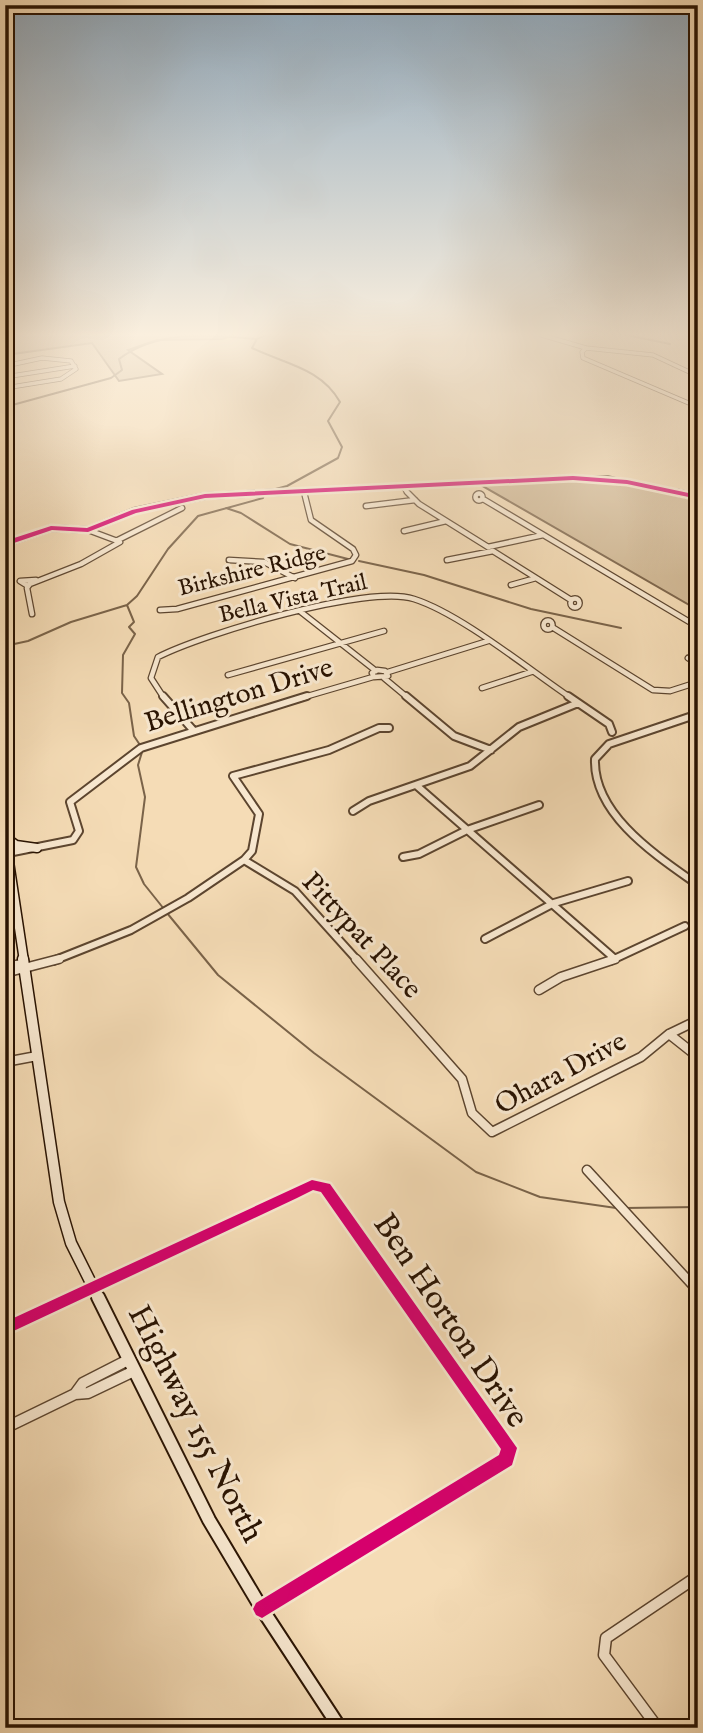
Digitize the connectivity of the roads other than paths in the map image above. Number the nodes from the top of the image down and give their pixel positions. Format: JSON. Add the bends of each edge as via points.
{"nodes":[{"id":1,"x":404,"y":486,"type":"junction"},
{"id":2,"x":307,"y":492,"type":"junction"},
{"id":3,"x":698,"y":497,"type":"edge"},
{"id":4,"x":483,"y":499,"type":"dead end"},
{"id":5,"x":415,"y":500,"type":"junction"},
{"id":6,"x":366,"y":506,"type":"dead end"},
{"id":7,"x":182,"y":508,"type":"dead end"},
{"id":8,"x":446,"y":521,"type":"junction"},
{"id":9,"x":88,"y":530,"type":"junction"},
{"id":10,"x":404,"y":531,"type":"dead end"},
{"id":11,"x":543,"y":535,"type":"junction"},
{"id":12,"x":118,"y":540,"type":"junction"},
{"id":13,"x":5,"y":544,"type":"edge"},
{"id":14,"x":491,"y":549,"type":"junction"},
{"id":15,"x":229,"y":560,"type":"dead end"},
{"id":16,"x":447,"y":560,"type":"dead end"},
{"id":17,"x":295,"y":578,"type":"junction"},
{"id":18,"x":536,"y":578,"type":"junction"},
{"id":19,"x":511,"y":585,"type":"dead end"},
{"id":20,"x":571,"y":600,"type":"dead end"},
{"id":21,"x":160,"y":610,"type":"dead end"},
{"id":22,"x":301,"y":612,"type":"junction"},
{"id":23,"x":32,"y":614,"type":"dead end"},
{"id":24,"x":552,"y":627,"type":"dead end"},
{"id":25,"x":698,"y":627,"type":"edge"},
{"id":26,"x":384,"y":631,"type":"dead end"},
{"id":27,"x":488,"y":641,"type":"junction"},
{"id":28,"x":341,"y":642,"type":"junction"},
{"id":29,"x":688,"y":658,"type":"dead end"},
{"id":30,"x":698,"y":664,"type":"edge"},
{"id":31,"x":531,"y":671,"type":"junction"},
{"id":32,"x":374,"y":674,"type":"junction"},
{"id":33,"x":228,"y":675,"type":"dead end"},
{"id":34,"x":386,"y":675,"type":"junction"},
{"id":35,"x":698,"y":682,"type":"edge"},
{"id":36,"x":482,"y":688,"type":"dead end"},
{"id":37,"x":578,"y":703,"type":"junction"},
{"id":38,"x":698,"y":714,"type":"edge"},
{"id":39,"x":389,"y":728,"type":"dead end"},
{"id":40,"x":193,"y":730,"type":"junction"},
{"id":41,"x":612,"y":732,"type":"dead end"},
{"id":42,"x":491,"y":750,"type":"junction"},
{"id":43,"x":416,"y":786,"type":"junction"},
{"id":44,"x":539,"y":805,"type":"dead end"},
{"id":45,"x":353,"y":811,"type":"dead end"},
{"id":46,"x":467,"y":830,"type":"junction"},
{"id":47,"x":5,"y":836,"type":"edge"},
{"id":48,"x":55,"y":846,"type":"junction"},
{"id":49,"x":37,"y":848,"type":"junction"},
{"id":50,"x":8,"y":855,"type":"junction"},
{"id":51,"x":403,"y":857,"type":"dead end"},
{"id":52,"x":244,"y":860,"type":"junction"},
{"id":53,"x":628,"y":881,"type":"dead end"},
{"id":54,"x":698,"y":885,"type":"edge"},
{"id":55,"x":550,"y":904,"type":"junction"},
{"id":56,"x":685,"y":926,"type":"dead end"},
{"id":57,"x":485,"y":939,"type":"dead end"},
{"id":58,"x":615,"y":959,"type":"junction"},
{"id":59,"x":5,"y":967,"type":"edge"},
{"id":60,"x":23,"y":967,"type":"junction"},
{"id":61,"x":5,"y":973,"type":"edge"},
{"id":62,"x":539,"y":990,"type":"dead end"},
{"id":63,"x":698,"y":1020,"type":"edge"},
{"id":64,"x":669,"y":1034,"type":"junction"},
{"id":65,"x":438,"y":1051,"type":"joint"},
{"id":66,"x":37,"y":1056,"type":"junction"},
{"id":67,"x":698,"y":1057,"type":"edge"},
{"id":68,"x":5,"y":1062,"type":"edge"},
{"id":69,"x":587,"y":1170,"type":"dead end"},
{"id":70,"x":94,"y":1288,"type":"junction"},
{"id":71,"x":698,"y":1291,"type":"edge"},
{"id":72,"x":5,"y":1329,"type":"edge"},
{"id":73,"x":132,"y":1365,"type":"junction"},
{"id":74,"x":5,"y":1428,"type":"edge"},
{"id":75,"x":698,"y":1576,"type":"edge"},
{"id":76,"x":262,"y":1609,"type":"junction"},
{"id":77,"x":340,"y":1728,"type":"edge"},
{"id":78,"x":658,"y":1728,"type":"edge"}],
"edges":[{"from":1,"to":2,"type":"street"},
{"from":1,"to":3,"type":"street","via":[[594,478]]},
{"from":1,"to":5,"type":"street"},
{"from":2,"to":9,"type":"street","via":[[174,501]]},
{"from":2,"to":17,"type":"street","name":"Birkshire Ridge","via":[[311,520],[356,555],[345,565]]},
{"from":4,"to":11,"type":"street"},
{"from":5,"to":6,"type":"street"},
{"from":5,"to":8,"type":"street"},
{"from":7,"to":12,"type":"street"},
{"from":8,"to":10,"type":"street"},
{"from":8,"to":14,"type":"street"},
{"from":9,"to":12,"type":"street"},
{"from":9,"to":13,"type":"street","via":[[51,528]]},
{"from":11,"to":14,"type":"street"},
{"from":11,"to":25,"type":"street"},
{"from":12,"to":23,"type":"street","via":[[115,547],[93,559],[36,580],[20,581],[27,586]]},
{"from":14,"to":16,"type":"street"},
{"from":14,"to":18,"type":"street"},
{"from":15,"to":17,"type":"street","via":[[259,560]]},
{"from":17,"to":21,"type":"street","name":"Birkshire Ridge"},
{"from":18,"to":19,"type":"street"},
{"from":18,"to":20,"type":"street"},
{"from":22,"to":27,"type":"street","name":"Bella Vista Trail","via":[[358,597],[395,595],[428,604]]},
{"from":22,"to":28,"type":"street"},
{"from":22,"to":40,"type":"street","name":"Bella Vista Trail","via":[[182,644],[158,657],[151,678]]},
{"from":24,"to":35,"type":"street","via":[[653,690],[670,691]]},
{"from":26,"to":28,"type":"street"},
{"from":27,"to":31,"type":"street","name":"Bella Vista Trail"},
{"from":27,"to":34,"type":"street"},
{"from":28,"to":32,"type":"street"},
{"from":28,"to":33,"type":"street"},
{"from":29,"to":30,"type":"street"},
{"from":31,"to":36,"type":"street"},
{"from":31,"to":37,"type":"street","name":"Bella Vista Trail"},
{"from":32,"to":34,"type":"street"},
{"from":32,"to":40,"type":"street","name":"Bellington Drive"},
{"from":34,"to":42,"type":"street","via":[[454,736]]},
{"from":37,"to":41,"type":"street","name":"Bella Vista Trail","via":[[609,724]]},
{"from":37,"to":42,"type":"street","via":[[519,727]]},
{"from":38,"to":54,"type":"street","via":[[609,744],[598,753],[593,766],[596,781],[622,824]]},
{"from":39,"to":52,"type":"street","via":[[233,776],[259,814],[252,851]]},
{"from":40,"to":48,"type":"street","name":"Bellington Drive","via":[[142,748],[75,796],[70,802],[78,836]]},
{"from":42,"to":43,"type":"street","via":[[470,766]]},
{"from":43,"to":45,"type":"street"},
{"from":43,"to":46,"type":"street"},
{"from":44,"to":46,"type":"street"},
{"from":46,"to":51,"type":"street"},
{"from":46,"to":55,"type":"street"},
{"from":47,"to":49,"type":"main road","via":[[16,845]]},
{"from":47,"to":50,"type":"main road","name":"Highway 155 North"},
{"from":48,"to":49,"type":"street"},
{"from":48,"to":50,"type":"street","name":"Bellington Drive"},
{"from":49,"to":50,"type":"street"},
{"from":50,"to":60,"type":"main road","name":"Highway 155 North"},
{"from":52,"to":60,"type":"street","via":[[129,934]]},
{"from":52,"to":65,"type":"street","name":"Pittypat Place","via":[[295,891]]},
{"from":53,"to":55,"type":"street"},
{"from":55,"to":57,"type":"street"},
{"from":55,"to":58,"type":"street"},
{"from":56,"to":58,"type":"street"},
{"from":58,"to":62,"type":"street","via":[[561,977]]},
{"from":59,"to":60,"type":"street"},
{"from":60,"to":61,"type":"street"},
{"from":60,"to":66,"type":"main road","name":"Highway 155 North"},
{"from":63,"to":64,"type":"street","name":"Ohara Drive"},
{"from":64,"to":65,"type":"street","name":"Ohara Drive","via":[[641,1057],[492,1132],[472,1113],[462,1079]]},
{"from":64,"to":67,"type":"street"},
{"from":66,"to":68,"type":"street"},
{"from":66,"to":70,"type":"main road","name":"Highway 155 North","via":[[62,1216]]},
{"from":69,"to":71,"type":"street"},
{"from":70,"to":72,"type":"street","name":"Ben Horton Drive"},
{"from":70,"to":73,"type":"main road","name":"Highway 155 North"},
{"from":70,"to":76,"type":"street","name":"Ben Horton Drive","via":[[312,1185],[325,1188],[509,1448],[506,1460]]},
{"from":73,"to":74,"type":"street","via":[[88,1393],[75,1394]]},
{"from":73,"to":76,"type":"main road","name":"Highway 155 North","via":[[209,1520]]},
{"from":75,"to":78,"type":"street","via":[[606,1638],[604,1655]]},
{"from":76,"to":77,"type":"main road","name":"Highway 155 North"}]}
